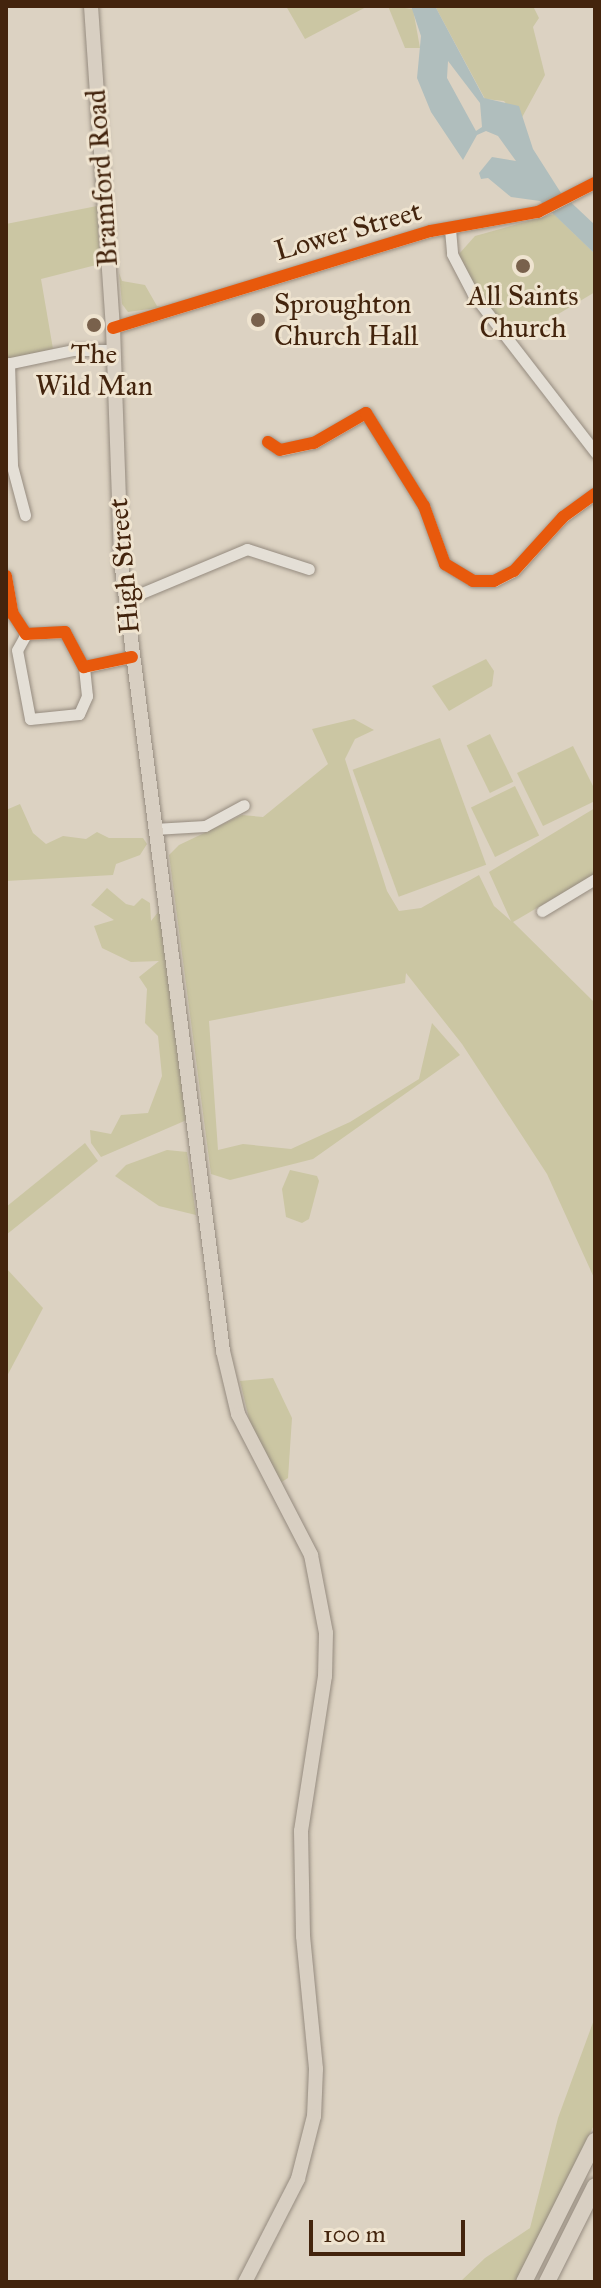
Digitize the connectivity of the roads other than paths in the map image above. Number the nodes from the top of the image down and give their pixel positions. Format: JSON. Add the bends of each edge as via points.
{"nodes":[{"id":1,"x":91,"y":6,"type":"edge"},
{"id":2,"x":595,"y":183,"type":"edge"},
{"id":3,"x":450,"y":229,"type":"junction"},
{"id":4,"x":113,"y":328,"type":"junction"},
{"id":5,"x":113,"y":350,"type":"junction"},
{"id":6,"x":8,"y":363,"type":"edge"},
{"id":7,"x":268,"y":442,"type":"dead end"},
{"id":8,"x":595,"y":452,"type":"edge"},
{"id":9,"x":595,"y":494,"type":"edge"},
{"id":10,"x":25,"y":515,"type":"dead end"},
{"id":11,"x":309,"y":569,"type":"dead end"},
{"id":12,"x":6,"y":576,"type":"edge"},
{"id":13,"x":125,"y":600,"type":"junction"},
{"id":14,"x":26,"y":634,"type":"junction"},
{"id":15,"x":132,"y":657,"type":"junction"},
{"id":16,"x":84,"y":667,"type":"junction"},
{"id":17,"x":244,"y":805,"type":"dead end"},
{"id":18,"x":154,"y":829,"type":"junction"},
{"id":19,"x":595,"y":879,"type":"edge"},
{"id":20,"x":542,"y":911,"type":"dead end"},
{"id":21,"x":595,"y":2141,"type":"edge"},
{"id":22,"x":595,"y":2186,"type":"edge"},
{"id":23,"x":245,"y":2282,"type":"edge"},
{"id":24,"x":524,"y":2282,"type":"edge"},
{"id":25,"x":547,"y":2282,"type":"edge"}],
"edges":[{"from":1,"to":4,"type":"main road","name":"Bramford Road"},
{"from":2,"to":3,"type":"street","name":"Lower Street","via":[[538,212]]},
{"from":3,"to":4,"type":"street","name":"Lower Street"},
{"from":3,"to":8,"type":"street","via":[[452,254],[473,294]]},
{"from":4,"to":5,"type":"main road","name":"Bramford Road"},
{"from":5,"to":6,"type":"street","via":[[73,350]]},
{"from":5,"to":13,"type":"main road","name":"High Street"},
{"from":6,"to":10,"type":"street","via":[[12,466]]},
{"from":7,"to":9,"type":"street","via":[[280,450],[314,443],[366,413],[424,506],[440,557],[466,579],[494,581],[514,571],[563,517]]},
{"from":11,"to":13,"type":"street","via":[[247,549]]},
{"from":12,"to":14,"type":"street","via":[[13,614]]},
{"from":13,"to":15,"type":"main road","name":"High Street"},
{"from":14,"to":16,"type":"street","via":[[65,632]]},
{"from":14,"to":16,"type":"street","via":[[17,650],[30,719],[79,714],[87,696]]},
{"from":15,"to":16,"type":"street"},
{"from":15,"to":18,"type":"main road","name":"High Street"},
{"from":17,"to":18,"type":"street","via":[[205,826]]},
{"from":18,"to":23,"type":"main road","name":"High Street","via":[[223,1351],[238,1414],[311,1555],[326,1633],[325,1676],[301,1831],[303,1936],[316,2069],[314,2116],[298,2179]]},
{"from":19,"to":20,"type":"street"},
{"from":21,"to":24,"type":"highway"},
{"from":22,"to":25,"type":"highway"}]}
